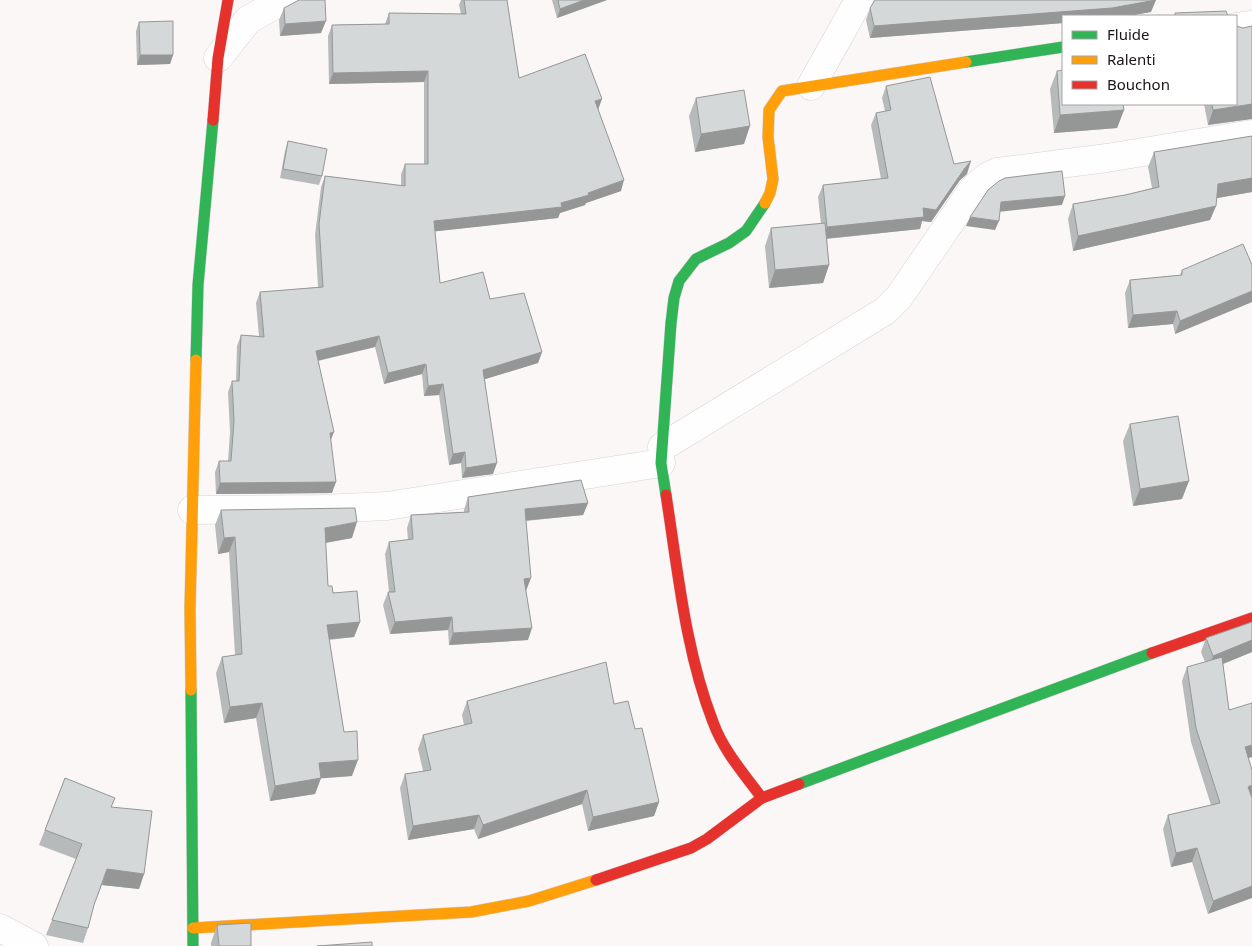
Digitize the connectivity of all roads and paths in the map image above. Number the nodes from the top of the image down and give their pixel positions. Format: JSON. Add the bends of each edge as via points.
{"nodes":[{"id":1,"x":228,"y":0,"type":"edge"},
{"id":2,"x":287,"y":0,"type":"edge"},
{"id":3,"x":859,"y":0,"type":"edge"},
{"id":4,"x":1252,"y":25,"type":"edge"},
{"id":5,"x":1237,"y":27,"type":"edge"},
{"id":6,"x":1062,"y":47,"type":"edge"},
{"id":7,"x":218,"y":58,"type":"junction"},
{"id":8,"x":811,"y":86,"type":"junction"},
{"id":9,"x":1252,"y":134,"type":"edge"},
{"id":10,"x":662,"y":455,"type":"junction"},
{"id":11,"x":192,"y":510,"type":"junction"},
{"id":12,"x":1252,"y":618,"type":"edge"},
{"id":13,"x":762,"y":798,"type":"junction"},
{"id":14,"x":0,"y":928,"type":"edge"},
{"id":15,"x":193,"y":928,"type":"junction"},
{"id":16,"x":34,"y":946,"type":"edge"},
{"id":17,"x":194,"y":946,"type":"edge"}],
"edges":[{"from":1,"to":7,"type":"street"},
{"from":2,"to":7,"type":"street","via":[[248,20]]},
{"from":3,"to":8,"type":"street"},
{"from":4,"to":5,"type":"street"},
{"from":6,"to":8,"type":"street"},
{"from":7,"to":11,"type":"street","via":[[198,285]]},
{"from":8,"to":10,"type":"street","via":[[782,91],[769,110],[768,137],[773,179],[770,193],[754,223],[738,238],[696,259],[679,281],[671,323]]},
{"from":9,"to":10,"type":"street","via":[[997,172],[987,177],[973,189],[899,296],[885,311]]},
{"from":10,"to":11,"type":"street","via":[[387,506]]},
{"from":10,"to":13,"type":"street","via":[[685,618],[698,673],[713,723],[734,761]]},
{"from":11,"to":15,"type":"street"},
{"from":12,"to":13,"type":"street"},
{"from":13,"to":15,"type":"street","via":[[691,848],[529,901],[471,912]]},
{"from":14,"to":16,"type":"street"},
{"from":15,"to":17,"type":"street"}]}
